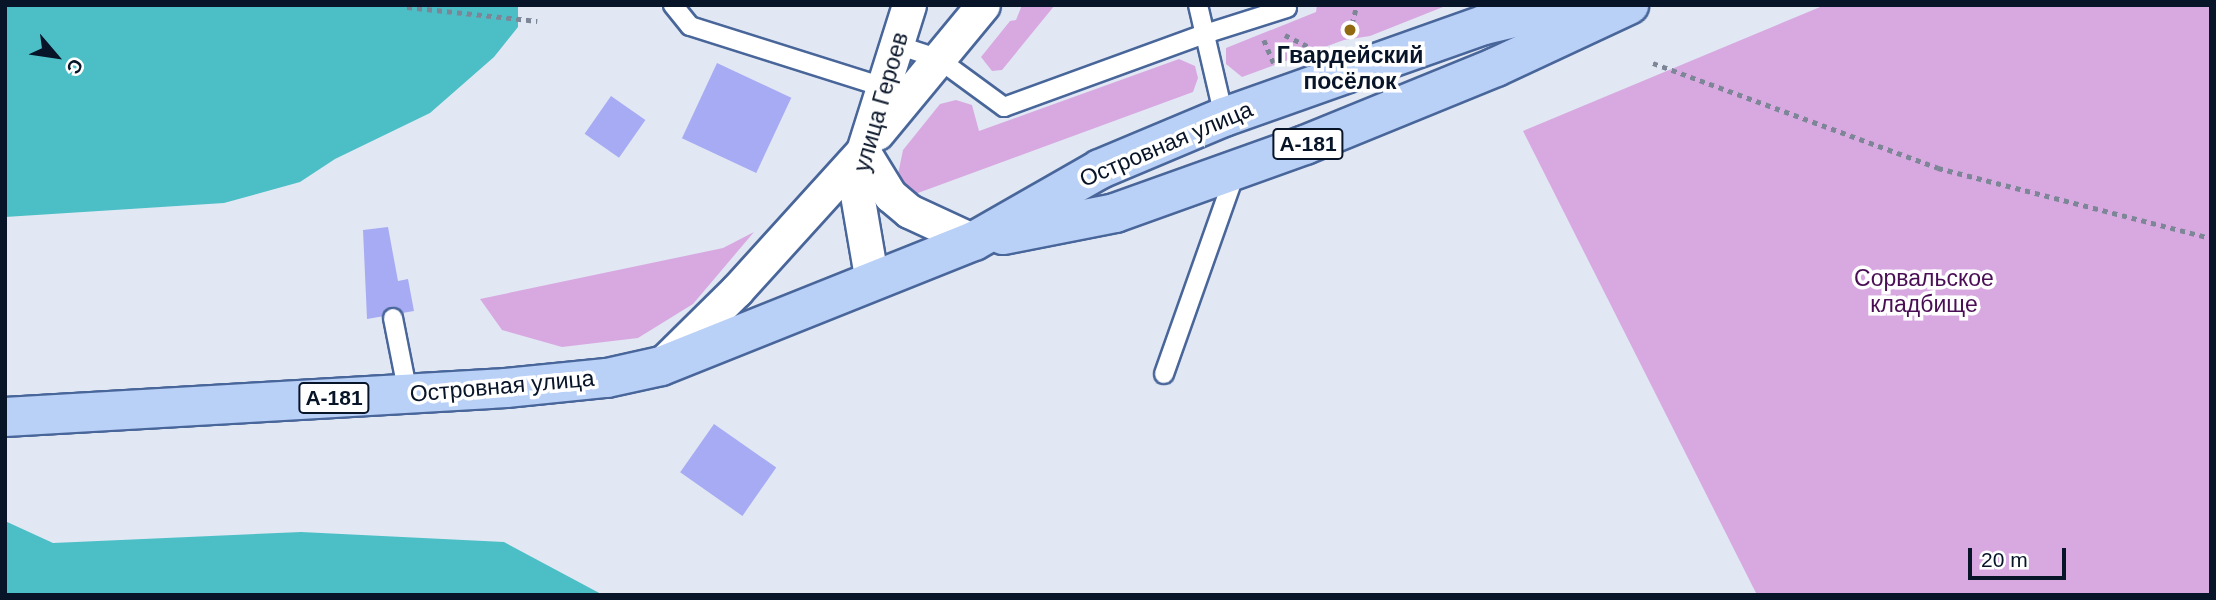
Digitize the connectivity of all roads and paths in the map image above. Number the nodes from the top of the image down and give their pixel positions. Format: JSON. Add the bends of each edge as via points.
{"nodes":[{"id":1,"x":673,"y":5,"type":"edge"},
{"id":2,"x":909,"y":5,"type":"edge"},
{"id":3,"x":983,"y":5,"type":"edge"},
{"id":4,"x":1198,"y":5,"type":"edge"},
{"id":5,"x":1357,"y":5,"type":"edge"},
{"id":6,"x":1569,"y":5,"type":"edge"},
{"id":7,"x":1629,"y":5,"type":"edge"},
{"id":8,"x":407,"y":7,"type":"dead end"},
{"id":9,"x":1287,"y":8,"type":"dead end"},
{"id":10,"x":1255,"y":18,"type":"junction"},
{"id":11,"x":537,"y":21,"type":"dead end"},
{"id":12,"x":1205,"y":34,"type":"junction"},
{"id":13,"x":897,"y":45,"type":"junction"},
{"id":14,"x":1345,"y":46,"type":"dead end"},
{"id":15,"x":1315,"y":49,"type":"dead end"},
{"id":16,"x":937,"y":58,"type":"junction"},
{"id":17,"x":1653,"y":63,"type":"dead end"},
{"id":18,"x":1280,"y":69,"type":"dead end"},
{"id":19,"x":884,"y":88,"type":"junction"},
{"id":20,"x":1224,"y":117,"type":"junction"},
{"id":21,"x":863,"y":151,"type":"junction"},
{"id":22,"x":1236,"y":170,"type":"junction"},
{"id":23,"x":2211,"y":238,"type":"edge"},
{"id":24,"x":974,"y":241,"type":"junction"},
{"id":25,"x":872,"y":282,"type":"junction"},
{"id":26,"x":393,"y":318,"type":"dead end"},
{"id":27,"x":661,"y":366,"type":"junction"},
{"id":28,"x":1164,"y":374,"type":"dead end"},
{"id":29,"x":408,"y":394,"type":"junction"},
{"id":30,"x":5,"y":417,"type":"edge"}],
"edges":[{"from":1,"to":19,"type":"lane","via":[[690,26]]},
{"from":2,"to":13,"type":"street","name":"улица Героев"},
{"from":3,"to":16,"type":"street"},
{"from":4,"to":12,"type":"lane"},
{"from":5,"to":14,"type":"path"},
{"from":6,"to":20,"type":"main road","name":"Островная улица","number":"А-181","via":[[1484,25]]},
{"from":7,"to":22,"type":"main road","name":"Островная улица","number":"А-181","via":[[1496,67]]},
{"from":8,"to":11,"type":"path"},
{"from":9,"to":10,"type":"lane"},
{"from":10,"to":12,"type":"lane"},
{"from":10,"to":15,"type":"path"},
{"from":10,"to":18,"type":"path"},
{"from":12,"to":16,"type":"lane","via":[[1004,107]]},
{"from":12,"to":20,"type":"lane"},
{"from":13,"to":16,"type":"lane"},
{"from":13,"to":19,"type":"street","name":"улица Героев"},
{"from":16,"to":21,"type":"street"},
{"from":17,"to":23,"type":"path","via":[[1938,168]]},
{"from":19,"to":21,"type":"street","name":"улица Героев"},
{"from":20,"to":22,"type":"main road"},
{"from":20,"to":24,"type":"main road","name":"Островная улица","number":"А-181","via":[[1100,169]]},
{"from":21,"to":24,"type":"street","via":[[890,195],[909,211]]},
{"from":21,"to":25,"type":"street","name":"улица Героев","via":[[856,188]]},
{"from":21,"to":27,"type":"street","via":[[762,264]]},
{"from":22,"to":24,"type":"main road","name":"Островная улица","number":"А-181","via":[[1115,213]]},
{"from":22,"to":28,"type":"lane"},
{"from":24,"to":25,"type":"main road","name":"Островная улица","number":"А-181"},
{"from":25,"to":27,"type":"main road","name":"Островная улица","number":"А-181"},
{"from":26,"to":29,"type":"lane"},
{"from":27,"to":29,"type":"main road","name":"Островная улица","number":"А-181","via":[[607,378]]},
{"from":29,"to":30,"type":"main road","name":"Островная улица","number":"А-181"}]}
